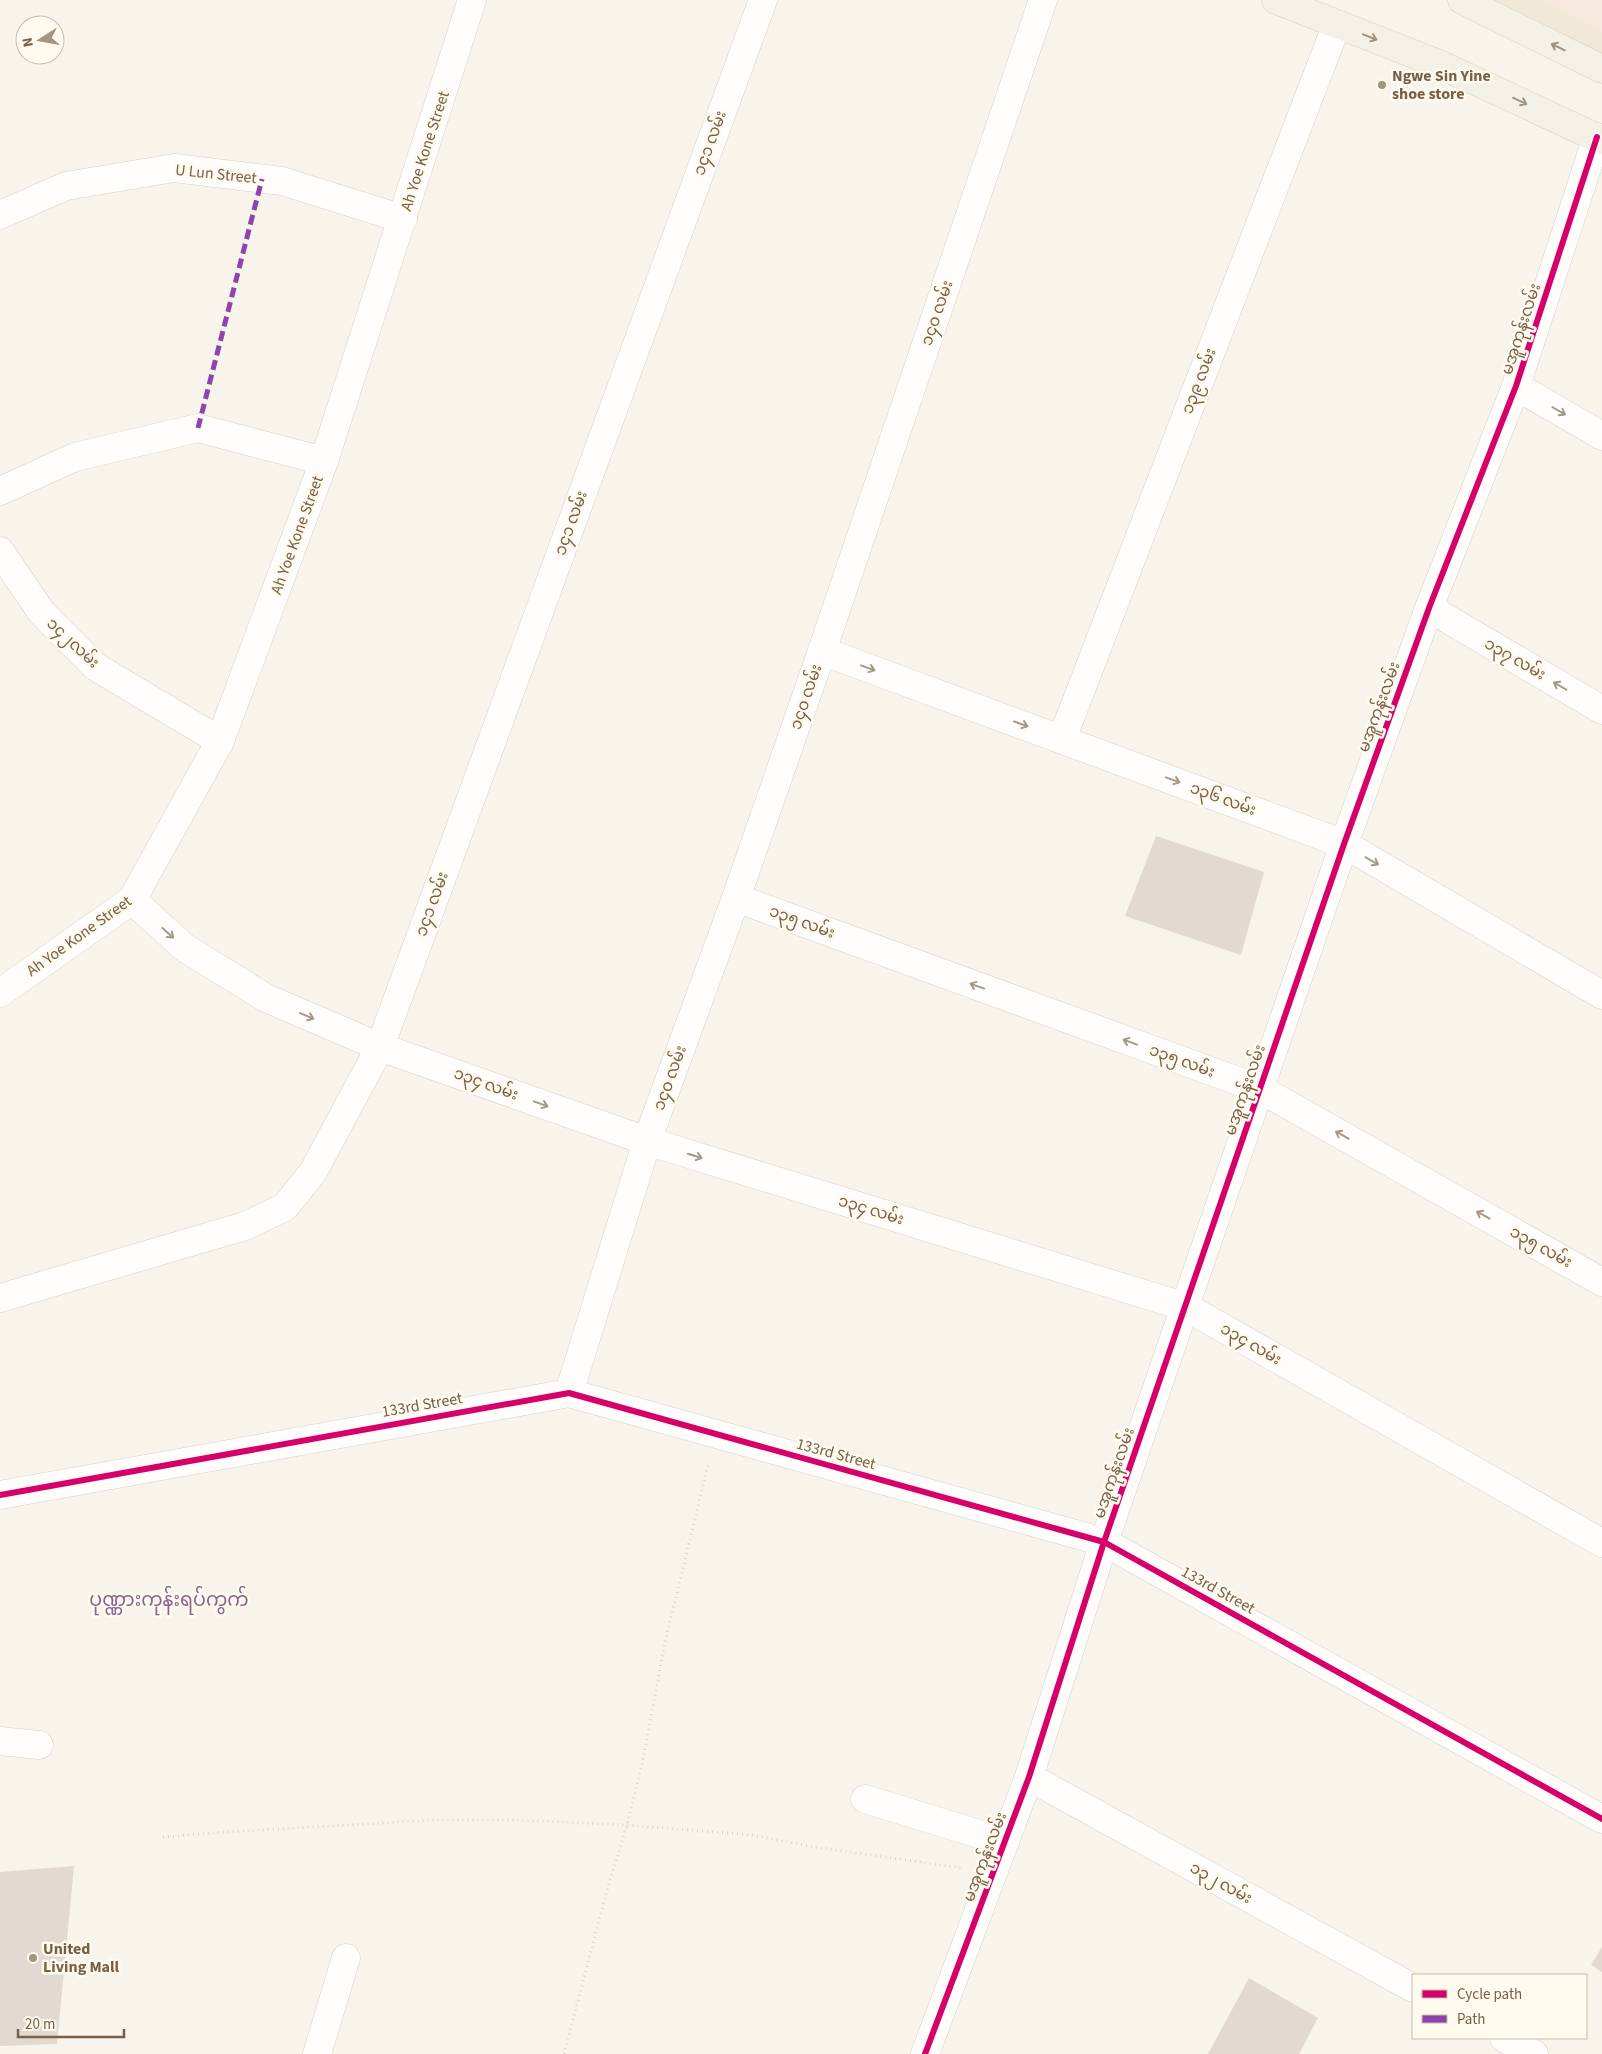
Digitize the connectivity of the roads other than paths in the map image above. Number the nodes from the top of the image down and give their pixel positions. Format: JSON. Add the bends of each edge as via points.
{"nodes":[{"id":1,"x":472,"y":0,"type":"edge"},
{"id":2,"x":763,"y":0,"type":"edge"},
{"id":3,"x":1043,"y":0,"type":"edge"},
{"id":4,"x":1276,"y":0,"type":"edge"},
{"id":5,"x":1462,"y":0,"type":"edge"},
{"id":6,"x":1337,"y":24,"type":"junction"},
{"id":7,"x":1602,"y":69,"type":"edge"},
{"id":8,"x":1600,"y":138,"type":"edge"},
{"id":9,"x":0,"y":215,"type":"edge"},
{"id":10,"x":403,"y":219,"type":"junction"},
{"id":11,"x":1516,"y":386,"type":"junction"},
{"id":12,"x":1602,"y":436,"type":"edge"},
{"id":13,"x":324,"y":461,"type":"junction"},
{"id":14,"x":0,"y":491,"type":"edge"},
{"id":15,"x":0,"y":551,"type":"edge"},
{"id":16,"x":1429,"y":608,"type":"junction"},
{"id":17,"x":822,"y":651,"type":"junction"},
{"id":18,"x":1602,"y":710,"type":"edge"},
{"id":19,"x":1062,"y":739,"type":"junction"},
{"id":20,"x":220,"y":741,"type":"junction"},
{"id":21,"x":1344,"y":844,"type":"junction"},
{"id":22,"x":736,"y":898,"type":"junction"},
{"id":23,"x":132,"y":900,"type":"junction"},
{"id":24,"x":0,"y":993,"type":"edge"},
{"id":25,"x":1602,"y":995,"type":"edge"},
{"id":26,"x":380,"y":1047,"type":"junction"},
{"id":27,"x":1260,"y":1089,"type":"junction"},
{"id":28,"x":647,"y":1141,"type":"junction"},
{"id":29,"x":1602,"y":1282,"type":"edge"},
{"id":30,"x":0,"y":1298,"type":"edge"},
{"id":31,"x":1186,"y":1307,"type":"junction"},
{"id":32,"x":569,"y":1393,"type":"junction"},
{"id":33,"x":0,"y":1496,"type":"edge"},
{"id":34,"x":1104,"y":1542,"type":"junction"},
{"id":35,"x":1602,"y":1542,"type":"edge"},
{"id":36,"x":0,"y":1741,"type":"edge"},
{"id":37,"x":39,"y":1745,"type":"dead end"},
{"id":38,"x":1029,"y":1777,"type":"junction"},
{"id":39,"x":865,"y":1799,"type":"dead end"},
{"id":40,"x":1602,"y":1818,"type":"edge"},
{"id":41,"x":1005,"y":1842,"type":"junction"},
{"id":42,"x":346,"y":1958,"type":"dead end"},
{"id":43,"x":1412,"y":1987,"type":"edge"},
{"id":44,"x":1506,"y":2039,"type":"edge"},
{"id":45,"x":317,"y":2054,"type":"edge"},
{"id":46,"x":925,"y":2054,"type":"edge"},
{"id":47,"x":1534,"y":2054,"type":"edge"}],
"edges":[{"from":1,"to":10,"type":"street","name":"Ah Yoe Kone Street"},
{"from":2,"to":26,"type":"street","name":"၁၄၁ လမ်း"},
{"from":3,"to":17,"type":"street","name":"၁၄၀ လမ်း"},
{"from":4,"to":6,"type":"main road"},
{"from":7,"to":5,"type":"main road","one_way":true},
{"from":6,"to":8,"type":"main road","one_way":true,"via":[[1439,64]]},
{"from":6,"to":19,"type":"street","name":"၁၃၉ လမ်း"},
{"from":8,"to":11,"type":"street","name":"မအူကုန်းလမ်း"},
{"from":9,"to":10,"type":"street","name":"U Lun Street","via":[[66,186],[174,168],[282,181]]},
{"from":10,"to":13,"type":"street","name":"Ah Yoe Kone Street"},
{"from":11,"to":12,"type":"street","one_way":true},
{"from":11,"to":16,"type":"street","name":"မအူကုန်းလမ်း"},
{"from":13,"to":14,"type":"street","via":[[198,428],[75,457]]},
{"from":13,"to":20,"type":"street","name":"Ah Yoe Kone Street"},
{"from":15,"to":20,"type":"street","name":"၁၄၂လမ်း","via":[[42,613],[96,666]]},
{"from":18,"to":16,"type":"street","name":"၁၃၇ လမ်း","one_way":true},
{"from":16,"to":21,"type":"street","name":"မအူကုန်းလမ်း"},
{"from":17,"to":19,"type":"street","name":"၁၃၆ လမ်း","one_way":true},
{"from":17,"to":22,"type":"street","name":"၁၄၀ လမ်း"},
{"from":19,"to":21,"type":"street","name":"၁၃၆ လမ်း","one_way":true},
{"from":20,"to":23,"type":"street","name":"Ah Yoe Kone Street"},
{"from":21,"to":25,"type":"street","name":"၁၃၆ လမ်း","one_way":true},
{"from":21,"to":27,"type":"street","name":"မအူကုန်းလမ်း"},
{"from":27,"to":22,"type":"street","name":"၁၃၅ လမ်း","one_way":true},
{"from":22,"to":28,"type":"street","name":"၁၄၀ လမ်း"},
{"from":23,"to":24,"type":"street","name":"Ah Yoe Kone Street"},
{"from":23,"to":26,"type":"street","name":"၁၃၄ လမ်း","one_way":true,"via":[[185,948],[266,998]]},
{"from":26,"to":28,"type":"street","name":"၁၃၄ လမ်း","one_way":true},
{"from":26,"to":30,"type":"street","name":"၁၄၁ လမ်း","via":[[313,1172],[285,1206],[245,1226]]},
{"from":29,"to":27,"type":"street","name":"၁၃၅ လမ်း","one_way":true},
{"from":27,"to":31,"type":"street","name":"မအူကုန်းလမ်း"},
{"from":28,"to":31,"type":"street","name":"၁၃၄ လမ်း","one_way":true},
{"from":28,"to":32,"type":"street","name":"၁၄၀ လမ်း"},
{"from":31,"to":34,"type":"street","name":"မအူကုန်းလမ်း"},
{"from":31,"to":35,"type":"street","name":"၁၃၄ လမ်း"},
{"from":32,"to":33,"type":"street","name":"133rd Street"},
{"from":32,"to":34,"type":"street","name":"133rd Street"},
{"from":34,"to":38,"type":"street","name":"မအူကုန်းလမ်း"},
{"from":34,"to":40,"type":"street","name":"133rd Street"},
{"from":36,"to":37,"type":"street"},
{"from":38,"to":41,"type":"street","name":"မအူကုန်းလမ်း"},
{"from":38,"to":43,"type":"street","name":"၁၃၂ လမ်း"},
{"from":39,"to":41,"type":"street"},
{"from":41,"to":46,"type":"street","name":"မအူကုန်းလမ်း"},
{"from":42,"to":45,"type":"street"},
{"from":44,"to":47,"type":"street"}]}
